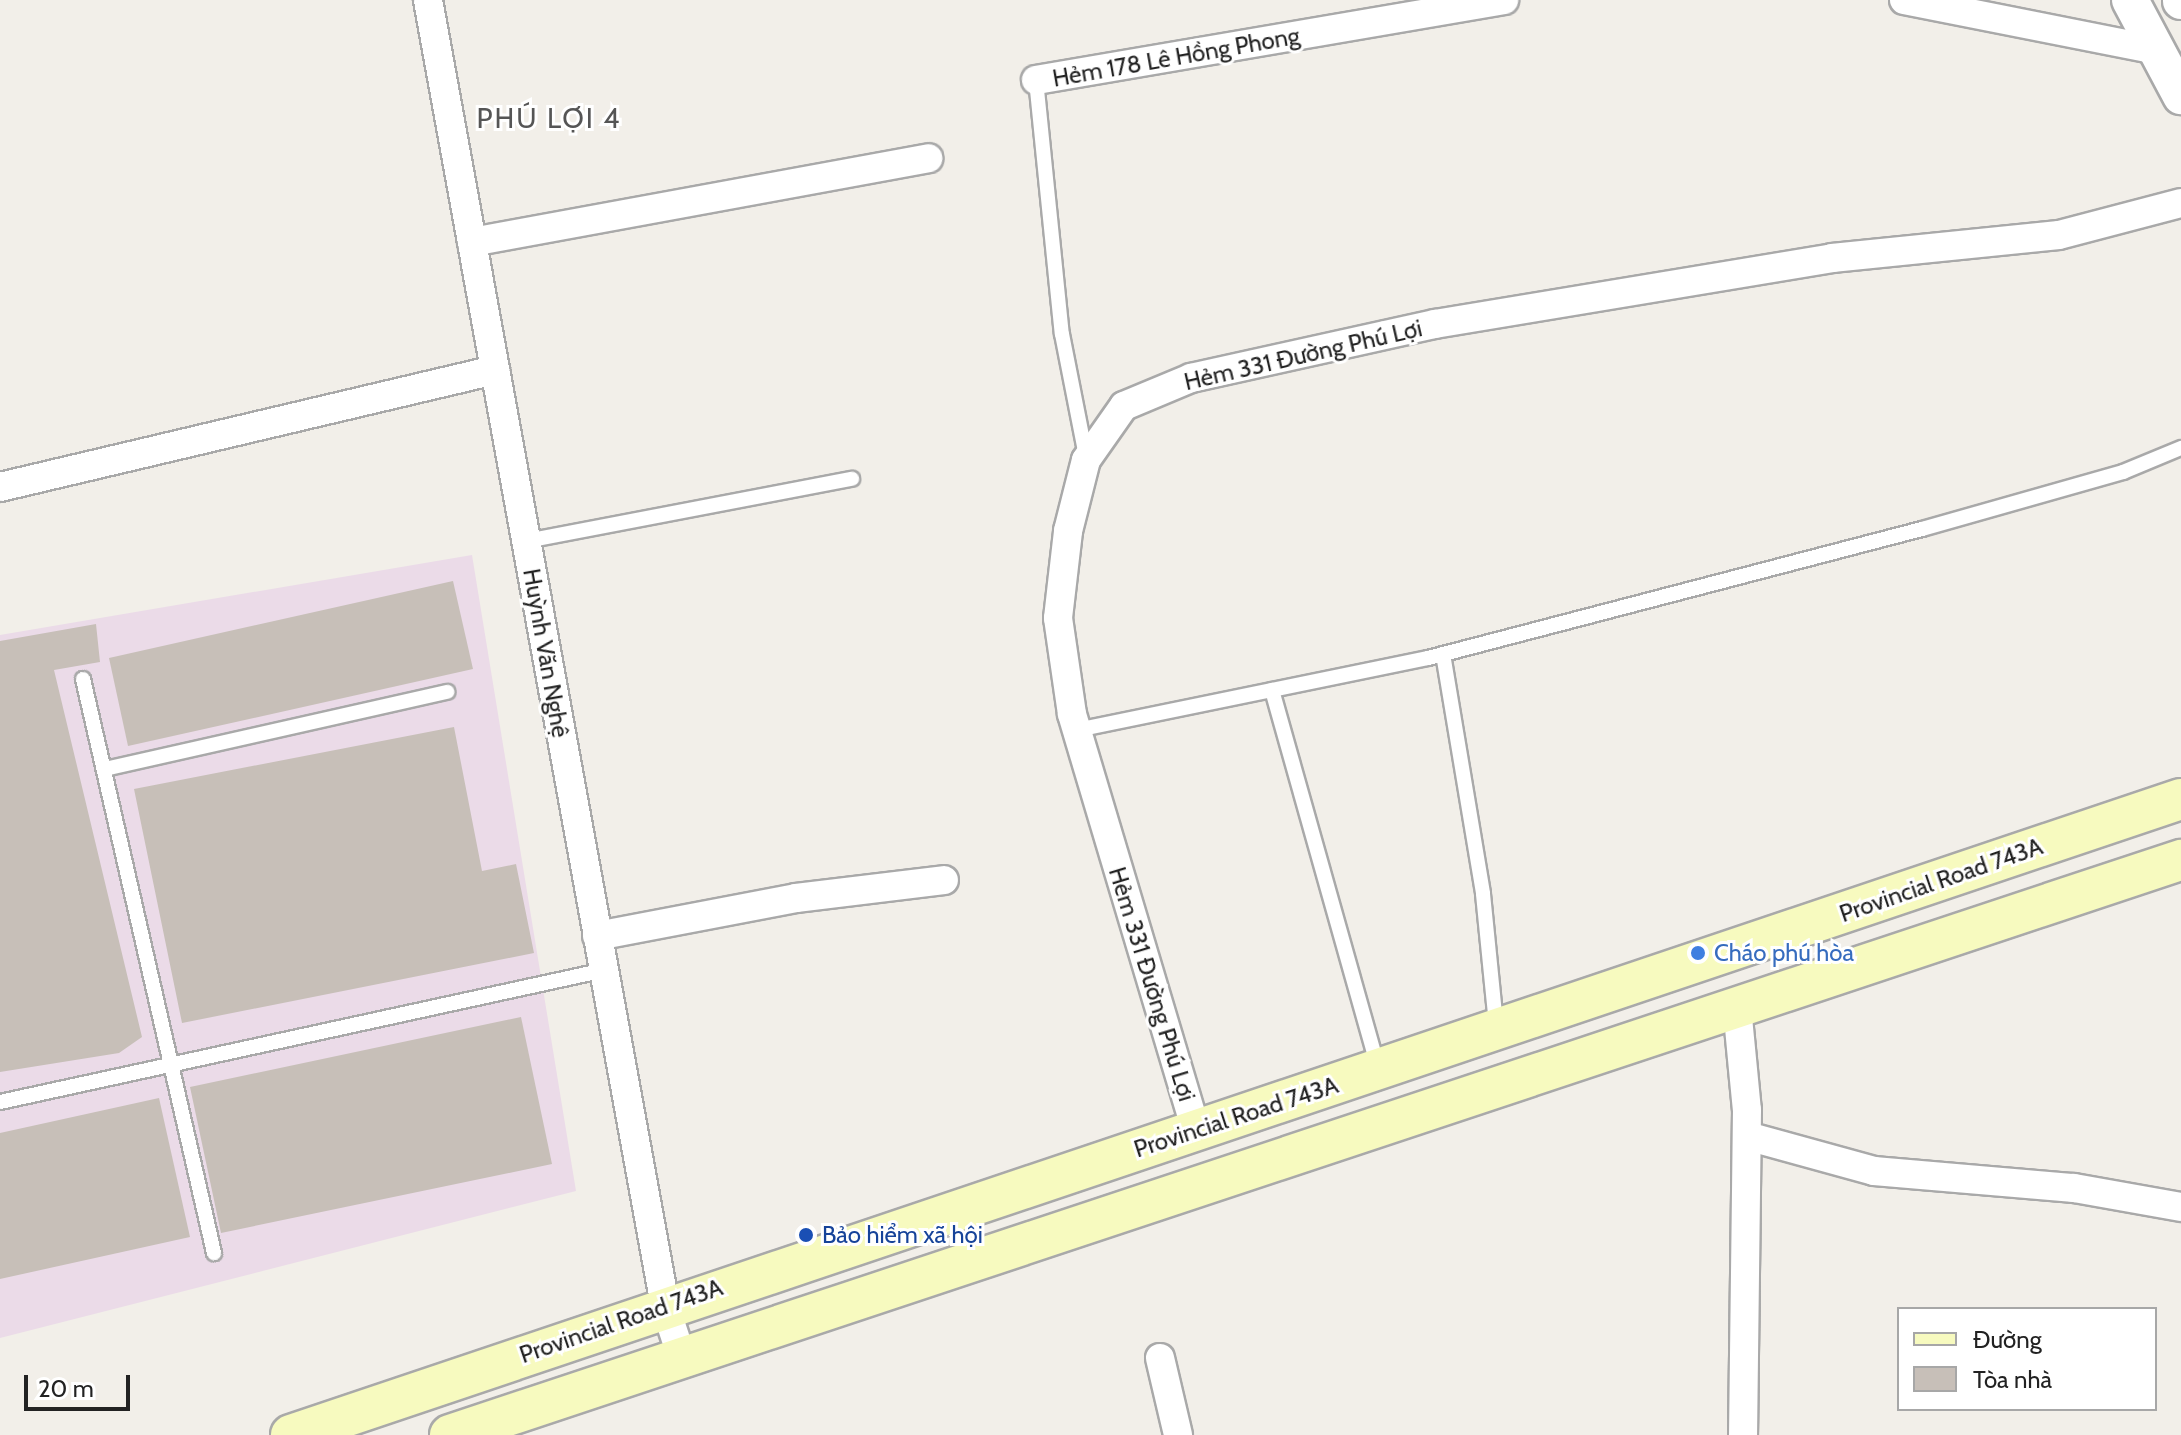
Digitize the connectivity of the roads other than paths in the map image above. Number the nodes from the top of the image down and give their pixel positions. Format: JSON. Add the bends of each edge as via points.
{"nodes":[{"id":1,"x":428,"y":0,"type":"edge"},
{"id":2,"x":1504,"y":0,"type":"edge"},
{"id":3,"x":1904,"y":0,"type":"edge"},
{"id":4,"x":2130,"y":0,"type":"edge"},
{"id":5,"x":2157,"y":50,"type":"junction"},
{"id":6,"x":1036,"y":80,"type":"joint"},
{"id":7,"x":2181,"y":96,"type":"edge"},
{"id":8,"x":928,"y":158,"type":"dead end"},
{"id":9,"x":2181,"y":203,"type":"edge"},
{"id":10,"x":472,"y":242,"type":"junction"},
{"id":11,"x":495,"y":370,"type":"junction"},
{"id":12,"x":2181,"y":448,"type":"edge"},
{"id":13,"x":1086,"y":460,"type":"junction"},
{"id":14,"x":852,"y":479,"type":"dead end"},
{"id":15,"x":0,"y":487,"type":"edge"},
{"id":16,"x":526,"y":541,"type":"junction"},
{"id":17,"x":1443,"y":654,"type":"junction"},
{"id":18,"x":83,"y":679,"type":"dead end"},
{"id":19,"x":1272,"y":690,"type":"junction"},
{"id":20,"x":447,"y":692,"type":"dead end"},
{"id":21,"x":1077,"y":730,"type":"junction"},
{"id":22,"x":105,"y":769,"type":"junction"},
{"id":23,"x":2181,"y":799,"type":"edge"},
{"id":24,"x":2181,"y":860,"type":"edge"},
{"id":25,"x":944,"y":880,"type":"dead end"},
{"id":26,"x":597,"y":936,"type":"junction"},
{"id":27,"x":605,"y":970,"type":"junction"},
{"id":28,"x":1737,"y":1007,"type":"junction"},
{"id":29,"x":1497,"y":1031,"type":"junction"},
{"id":30,"x":176,"y":1067,"type":"junction"},
{"id":31,"x":1379,"y":1070,"type":"junction"},
{"id":32,"x":0,"y":1102,"type":"edge"},
{"id":33,"x":1196,"y":1130,"type":"junction"},
{"id":34,"x":1747,"y":1136,"type":"junction"},
{"id":35,"x":2181,"y":1207,"type":"edge"},
{"id":36,"x":214,"y":1253,"type":"dead end"},
{"id":37,"x":665,"y":1306,"type":"junction"},
{"id":38,"x":682,"y":1358,"type":"junction"},
{"id":39,"x":1160,"y":1358,"type":"dead end"},
{"id":40,"x":291,"y":1435,"type":"edge"},
{"id":41,"x":450,"y":1435,"type":"edge"},
{"id":42,"x":1178,"y":1435,"type":"edge"},
{"id":43,"x":1743,"y":1435,"type":"edge"}],
"edges":[{"from":1,"to":10,"type":"street","name":"Huỳnh Văn Nghệ"},
{"from":2,"to":6,"type":"street","name":"Hẻm 178 Lê Hồng Phong"},
{"from":3,"to":5,"type":"street"},
{"from":4,"to":5,"type":"street"},
{"from":5,"to":7,"type":"street"},
{"from":6,"to":13,"type":"lane","name":"Hẻm 178 Lê Hồng Phong","via":[[1062,334]]},
{"from":8,"to":10,"type":"street"},
{"from":9,"to":13,"type":"street","name":"Hẻm 331 Đường Phú Lợi","via":[[2059,235],[1951,251],[1832,258],[1435,324],[1191,378],[1124,406]]},
{"from":10,"to":11,"type":"street","name":"Huỳnh Văn Nghệ"},
{"from":11,"to":15,"type":"street"},
{"from":11,"to":16,"type":"street","name":"Huỳnh Văn Nghệ"},
{"from":12,"to":17,"type":"lane","via":[[1965,517]]},
{"from":13,"to":21,"type":"street","name":"Hẻm 331 Đường Phú Lợi","via":[[1068,531],[1058,618]]},
{"from":14,"to":16,"type":"lane"},
{"from":16,"to":26,"type":"street","name":"Huỳnh Văn Nghệ"},
{"from":17,"to":19,"type":"lane"},
{"from":17,"to":29,"type":"lane","via":[[1483,894]]},
{"from":18,"to":22,"type":"lane"},
{"from":19,"to":21,"type":"lane"},
{"from":19,"to":31,"type":"lane"},
{"from":20,"to":22,"type":"lane"},
{"from":21,"to":33,"type":"street","name":"Hẻm 331 Đường Phú Lợi"},
{"from":22,"to":30,"type":"lane"},
{"from":23,"to":29,"type":"main road","name":"Provincial Road 743A"},
{"from":24,"to":28,"type":"main road"},
{"from":25,"to":26,"type":"street"},
{"from":26,"to":27,"type":"street","name":"Huỳnh Văn Nghệ"},
{"from":27,"to":30,"type":"lane"},
{"from":27,"to":37,"type":"street","name":"Huỳnh Văn Nghệ"},
{"from":28,"to":34,"type":"street"},
{"from":28,"to":38,"type":"main road"},
{"from":29,"to":31,"type":"main road","name":"Provincial Road 743A"},
{"from":30,"to":32,"type":"lane"},
{"from":30,"to":36,"type":"lane"},
{"from":31,"to":33,"type":"main road","name":"Provincial Road 743A"},
{"from":33,"to":37,"type":"main road","name":"Provincial Road 743A"},
{"from":34,"to":35,"type":"street","via":[[1874,1171],[2074,1188]]},
{"from":34,"to":43,"type":"street"},
{"from":37,"to":38,"type":"street","name":"Huỳnh Văn Nghệ"},
{"from":37,"to":40,"type":"main road","name":"Provincial Road 743A"},
{"from":38,"to":41,"type":"main road"},
{"from":39,"to":42,"type":"street"}]}
